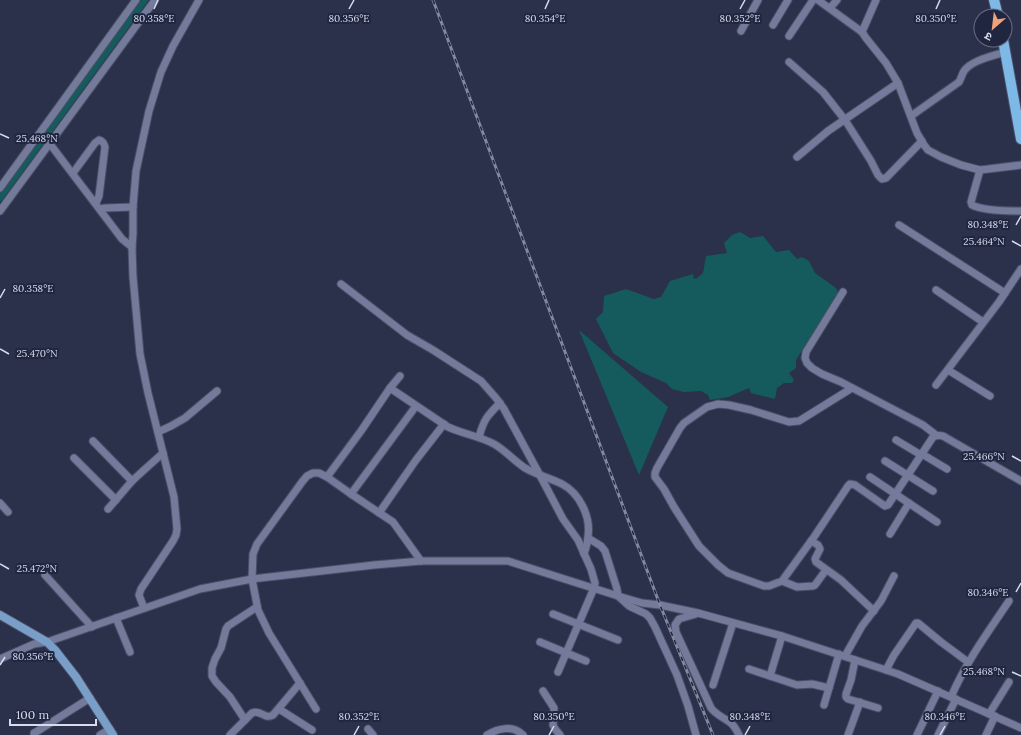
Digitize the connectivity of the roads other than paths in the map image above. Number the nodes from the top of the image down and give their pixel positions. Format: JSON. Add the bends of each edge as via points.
{"nodes":[{"id":1,"x":155,"y":0,"type":"edge"},
{"id":2,"x":199,"y":0,"type":"edge"},
{"id":3,"x":758,"y":0,"type":"edge"},
{"id":4,"x":788,"y":0,"type":"edge"},
{"id":5,"x":813,"y":0,"type":"edge"},
{"id":6,"x":818,"y":0,"type":"edge"},
{"id":7,"x":837,"y":0,"type":"edge"},
{"id":8,"x":876,"y":0,"type":"edge"},
{"id":9,"x":131,"y":2,"type":"edge"},
{"id":10,"x":830,"y":8,"type":"junction"},
{"id":11,"x":773,"y":25,"type":"dead end"},
{"id":12,"x":741,"y":31,"type":"dead end"},
{"id":13,"x":862,"y":32,"type":"junction"},
{"id":14,"x":789,"y":36,"type":"dead end"},
{"id":15,"x":1004,"y":48,"type":"edge"},
{"id":16,"x":1005,"y":52,"type":"junction"},
{"id":17,"x":788,"y":62,"type":"dead end"},
{"id":18,"x":898,"y":83,"type":"junction"},
{"id":19,"x":911,"y":116,"type":"junction"},
{"id":20,"x":845,"y":120,"type":"junction"},
{"id":21,"x":1021,"y":139,"type":"edge"},
{"id":22,"x":922,"y":141,"type":"junction"},
{"id":23,"x":50,"y":144,"type":"junction"},
{"id":24,"x":797,"y":157,"type":"dead end"},
{"id":25,"x":1021,"y":165,"type":"edge"},
{"id":26,"x":980,"y":170,"type":"junction"},
{"id":27,"x":73,"y":174,"type":"junction"},
{"id":28,"x":0,"y":188,"type":"edge"},
{"id":29,"x":98,"y":206,"type":"junction"},
{"id":30,"x":133,"y":207,"type":"junction"},
{"id":31,"x":0,"y":211,"type":"edge"},
{"id":32,"x":1021,"y":211,"type":"edge"},
{"id":33,"x":900,"y":225,"type":"dead end"},
{"id":34,"x":132,"y":248,"type":"junction"},
{"id":35,"x":1021,"y":269,"type":"edge"},
{"id":36,"x":341,"y":284,"type":"dead end"},
{"id":37,"x":936,"y":290,"type":"dead end"},
{"id":38,"x":843,"y":292,"type":"dead end"},
{"id":39,"x":1005,"y":292,"type":"junction"},
{"id":40,"x":983,"y":322,"type":"junction"},
{"id":41,"x":948,"y":370,"type":"junction"},
{"id":42,"x":400,"y":376,"type":"dead end"},
{"id":43,"x":936,"y":386,"type":"dead end"},
{"id":44,"x":390,"y":388,"type":"junction"},
{"id":45,"x":852,"y":388,"type":"junction"},
{"id":46,"x":217,"y":391,"type":"dead end"},
{"id":47,"x":990,"y":396,"type":"dead end"},
{"id":48,"x":500,"y":403,"type":"junction"},
{"id":49,"x":416,"y":406,"type":"junction"},
{"id":50,"x":444,"y":424,"type":"junction"},
{"id":51,"x":158,"y":432,"type":"junction"},
{"id":52,"x":936,"y":435,"type":"junction"},
{"id":53,"x":479,"y":437,"type":"junction"},
{"id":54,"x":896,"y":440,"type":"dead end"},
{"id":55,"x":93,"y":441,"type":"dead end"},
{"id":56,"x":163,"y":453,"type":"junction"},
{"id":57,"x":921,"y":454,"type":"junction"},
{"id":58,"x":74,"y":458,"type":"dead end"},
{"id":59,"x":885,"y":461,"type":"dead end"},
{"id":60,"x":947,"y":469,"type":"dead end"},
{"id":61,"x":908,"y":475,"type":"junction"},
{"id":62,"x":541,"y":476,"type":"junction"},
{"id":63,"x":327,"y":477,"type":"junction"},
{"id":64,"x":870,"y":477,"type":"dead end"},
{"id":65,"x":132,"y":481,"type":"junction"},
{"id":66,"x":1021,"y":481,"type":"edge"},
{"id":67,"x":933,"y":490,"type":"dead end"},
{"id":68,"x":351,"y":494,"type":"junction"},
{"id":69,"x":895,"y":494,"type":"junction"},
{"id":70,"x":116,"y":500,"type":"junction"},
{"id":71,"x":0,"y":503,"type":"edge"},
{"id":72,"x":909,"y":503,"type":"junction"},
{"id":73,"x":108,"y":510,"type":"dead end"},
{"id":74,"x":8,"y":512,"type":"dead end"},
{"id":75,"x":379,"y":513,"type":"junction"},
{"id":76,"x":937,"y":522,"type":"dead end"},
{"id":77,"x":890,"y":534,"type":"dead end"},
{"id":78,"x":588,"y":538,"type":"junction"},
{"id":79,"x":811,"y":541,"type":"junction"},
{"id":80,"x":584,"y":554,"type":"junction"},
{"id":81,"x":421,"y":561,"type":"junction"},
{"id":82,"x":826,"y":570,"type":"junction"},
{"id":83,"x":45,"y":575,"type":"dead end"},
{"id":84,"x":894,"y":576,"type":"dead end"},
{"id":85,"x":252,"y":579,"type":"junction"},
{"id":86,"x":782,"y":581,"type":"junction"},
{"id":87,"x":594,"y":588,"type":"junction"},
{"id":88,"x":618,"y":596,"type":"junction"},
{"id":89,"x":1009,"y":601,"type":"dead end"},
{"id":90,"x":257,"y":607,"type":"junction"},
{"id":91,"x":144,"y":608,"type":"junction"},
{"id":92,"x":874,"y":611,"type":"junction"},
{"id":93,"x":553,"y":614,"type":"dead end"},
{"id":94,"x":698,"y":614,"type":"junction"},
{"id":95,"x":0,"y":615,"type":"edge"},
{"id":96,"x":116,"y":618,"type":"junction"},
{"id":97,"x":733,"y":623,"type":"junction"},
{"id":98,"x":579,"y":624,"type":"junction"},
{"id":99,"x":92,"y":627,"type":"junction"},
{"id":100,"x":782,"y":636,"type":"junction"},
{"id":101,"x":618,"y":640,"type":"dead end"},
{"id":102,"x":48,"y":642,"type":"junction"},
{"id":103,"x":540,"y":642,"type":"dead end"},
{"id":104,"x":130,"y":652,"type":"dead end"},
{"id":105,"x":567,"y":653,"type":"junction"},
{"id":106,"x":842,"y":655,"type":"junction"},
{"id":107,"x":0,"y":659,"type":"edge"},
{"id":108,"x":855,"y":660,"type":"junction"},
{"id":109,"x":586,"y":661,"type":"dead end"},
{"id":110,"x":968,"y":662,"type":"junction"},
{"id":111,"x":749,"y":669,"type":"dead end"},
{"id":112,"x":886,"y":670,"type":"junction"},
{"id":113,"x":558,"y":672,"type":"dead end"},
{"id":114,"x":770,"y":676,"type":"junction"},
{"id":115,"x":1009,"y":682,"type":"dead end"},
{"id":116,"x":300,"y":683,"type":"junction"},
{"id":117,"x":713,"y":685,"type":"dead end"},
{"id":118,"x":829,"y":688,"type":"junction"},
{"id":119,"x":543,"y":691,"type":"dead end"},
{"id":120,"x":938,"y":691,"type":"junction"},
{"id":121,"x":90,"y":698,"type":"junction"},
{"id":122,"x":953,"y":698,"type":"junction"},
{"id":123,"x":860,"y":702,"type":"junction"},
{"id":124,"x":824,"y":705,"type":"dead end"},
{"id":125,"x":878,"y":708,"type":"dead end"},
{"id":126,"x":278,"y":709,"type":"junction"},
{"id":127,"x":316,"y":709,"type":"dead end"},
{"id":128,"x":992,"y":715,"type":"junction"},
{"id":129,"x":245,"y":720,"type":"junction"},
{"id":130,"x":1021,"y":728,"type":"edge"},
{"id":131,"x":312,"y":730,"type":"dead end"},
{"id":132,"x":112,"y":732,"type":"edge"},
{"id":133,"x":34,"y":735,"type":"edge"},
{"id":134,"x":100,"y":735,"type":"edge"},
{"id":135,"x":230,"y":735,"type":"edge"},
{"id":136,"x":487,"y":735,"type":"edge"},
{"id":137,"x":523,"y":735,"type":"edge"},
{"id":138,"x":560,"y":735,"type":"edge"},
{"id":139,"x":696,"y":735,"type":"edge"},
{"id":140,"x":739,"y":735,"type":"edge"},
{"id":141,"x":848,"y":735,"type":"edge"},
{"id":142,"x":917,"y":735,"type":"edge"},
{"id":143,"x":938,"y":735,"type":"edge"},
{"id":144,"x":986,"y":735,"type":"edge"}],
"edges":[{"from":1,"to":23,"type":"street"},
{"from":2,"to":30,"type":"street","via":[[161,72],[149,111],[136,171]]},
{"from":3,"to":12,"type":"street"},
{"from":4,"to":11,"type":"street"},
{"from":5,"to":14,"type":"street"},
{"from":6,"to":10,"type":"street"},
{"from":7,"to":10,"type":"street"},
{"from":8,"to":13,"type":"street"},
{"from":9,"to":28,"type":"street"},
{"from":10,"to":13,"type":"street"},
{"from":13,"to":18,"type":"street"},
{"from":15,"to":16,"type":"highway"},
{"from":16,"to":19,"type":"street","via":[[971,64],[963,72],[959,82]]},
{"from":16,"to":21,"type":"highway"},
{"from":17,"to":20,"type":"street","via":[[823,92]]},
{"from":18,"to":19,"type":"street"},
{"from":18,"to":20,"type":"street"},
{"from":19,"to":22,"type":"street"},
{"from":20,"to":22,"type":"street","via":[[882,179],[886,178]]},
{"from":20,"to":24,"type":"street"},
{"from":22,"to":26,"type":"street","via":[[933,153]]},
{"from":23,"to":27,"type":"street"},
{"from":23,"to":31,"type":"street"},
{"from":25,"to":26,"type":"street"},
{"from":26,"to":32,"type":"street","via":[[972,205],[984,209]]},
{"from":27,"to":29,"type":"street"},
{"from":27,"to":29,"type":"street","via":[[95,143],[102,140],[105,147]]},
{"from":29,"to":30,"type":"street"},
{"from":29,"to":34,"type":"street","via":[[122,239]]},
{"from":30,"to":34,"type":"street"},
{"from":33,"to":39,"type":"street"},
{"from":34,"to":51,"type":"street","via":[[140,354]]},
{"from":35,"to":39,"type":"street"},
{"from":36,"to":48,"type":"street","via":[[407,335],[480,381]]},
{"from":37,"to":40,"type":"street"},
{"from":38,"to":45,"type":"street","via":[[806,352],[805,358],[812,368]]},
{"from":39,"to":40,"type":"street"},
{"from":40,"to":41,"type":"street"},
{"from":41,"to":43,"type":"street"},
{"from":41,"to":47,"type":"street"},
{"from":42,"to":44,"type":"street"},
{"from":44,"to":49,"type":"street"},
{"from":44,"to":63,"type":"street"},
{"from":45,"to":52,"type":"street","via":[[923,424]]},
{"from":45,"to":86,"type":"street","via":[[799,421],[789,422],[729,405],[707,407],[680,428],[655,473],[655,477],[699,546],[718,565],[728,573],[764,586]]},
{"from":46,"to":51,"type":"street","via":[[185,418]]},
{"from":48,"to":53,"type":"street","via":[[487,416]]},
{"from":48,"to":62,"type":"street"},
{"from":49,"to":50,"type":"street"},
{"from":49,"to":68,"type":"street"},
{"from":50,"to":53,"type":"street","via":[[458,432]]},
{"from":50,"to":75,"type":"street"},
{"from":51,"to":56,"type":"street"},
{"from":52,"to":57,"type":"street"},
{"from":52,"to":66,"type":"street","via":[[943,436]]},
{"from":53,"to":62,"type":"street","via":[[496,445],[524,467]]},
{"from":54,"to":57,"type":"street"},
{"from":55,"to":65,"type":"street"},
{"from":56,"to":65,"type":"street"},
{"from":56,"to":91,"type":"street","via":[[174,496],[177,529],[173,541],[141,589],[139,595]]},
{"from":57,"to":60,"type":"street"},
{"from":57,"to":61,"type":"street"},
{"from":58,"to":70,"type":"street"},
{"from":59,"to":61,"type":"street"},
{"from":61,"to":67,"type":"street"},
{"from":61,"to":69,"type":"street"},
{"from":62,"to":78,"type":"street","via":[[568,488],[578,498],[587,519]]},
{"from":62,"to":80,"type":"street"},
{"from":63,"to":68,"type":"street"},
{"from":63,"to":85,"type":"street","via":[[313,473],[302,482],[257,544]]},
{"from":64,"to":69,"type":"street"},
{"from":65,"to":70,"type":"street"},
{"from":68,"to":75,"type":"street"},
{"from":69,"to":72,"type":"street"},
{"from":69,"to":79,"type":"street","via":[[885,506],[850,484]]},
{"from":70,"to":73,"type":"street"},
{"from":71,"to":74,"type":"street"},
{"from":72,"to":76,"type":"street"},
{"from":72,"to":77,"type":"street"},
{"from":75,"to":81,"type":"street","via":[[393,522]]},
{"from":78,"to":80,"type":"street"},
{"from":78,"to":88,"type":"street","via":[[601,546],[605,552]]},
{"from":79,"to":82,"type":"street","via":[[820,549],[815,561]]},
{"from":79,"to":86,"type":"street"},
{"from":80,"to":87,"type":"street","via":[[591,569]]},
{"from":81,"to":85,"type":"street"},
{"from":81,"to":87,"type":"street","via":[[508,561]]},
{"from":82,"to":86,"type":"street","via":[[813,586],[797,587]]},
{"from":82,"to":92,"type":"street","via":[[841,580]]},
{"from":83,"to":99,"type":"street"},
{"from":84,"to":92,"type":"street"},
{"from":85,"to":90,"type":"street"},
{"from":85,"to":91,"type":"street","via":[[200,589]]},
{"from":87,"to":88,"type":"street"},
{"from":87,"to":98,"type":"street"},
{"from":88,"to":94,"type":"street"},
{"from":88,"to":139,"type":"street","via":[[629,606],[650,618],[677,675]]},
{"from":89,"to":110,"type":"street"},
{"from":90,"to":116,"type":"street"},
{"from":90,"to":129,"type":"street","via":[[228,626],[212,668],[212,676]]},
{"from":91,"to":96,"type":"street"},
{"from":92,"to":106,"type":"street"},
{"from":93,"to":98,"type":"street"},
{"from":94,"to":97,"type":"street"},
{"from":94,"to":140,"type":"street","via":[[679,619],[675,625],[676,632],[714,713],[730,723]]},
{"from":95,"to":102,"type":"main road"},
{"from":96,"to":99,"type":"street"},
{"from":96,"to":104,"type":"street"},
{"from":97,"to":100,"type":"street"},
{"from":97,"to":117,"type":"street"},
{"from":98,"to":101,"type":"street"},
{"from":98,"to":105,"type":"street"},
{"from":99,"to":102,"type":"street"},
{"from":100,"to":106,"type":"street"},
{"from":100,"to":114,"type":"street"},
{"from":102,"to":107,"type":"street","via":[[34,644]]},
{"from":102,"to":121,"type":"main road"},
{"from":103,"to":105,"type":"street"},
{"from":105,"to":109,"type":"street"},
{"from":105,"to":113,"type":"street"},
{"from":106,"to":108,"type":"street"},
{"from":106,"to":118,"type":"street"},
{"from":108,"to":112,"type":"street"},
{"from":108,"to":123,"type":"street","via":[[846,697]]},
{"from":110,"to":112,"type":"street","via":[[916,623]]},
{"from":110,"to":122,"type":"street"},
{"from":111,"to":114,"type":"street"},
{"from":112,"to":120,"type":"street"},
{"from":114,"to":118,"type":"street","via":[[797,685],[812,684]]},
{"from":115,"to":128,"type":"street"},
{"from":116,"to":126,"type":"street"},
{"from":116,"to":127,"type":"street"},
{"from":118,"to":124,"type":"street"},
{"from":119,"to":138,"type":"street","via":[[554,708],[553,725]]},
{"from":120,"to":122,"type":"street"},
{"from":120,"to":142,"type":"street"},
{"from":121,"to":132,"type":"main road"},
{"from":121,"to":133,"type":"street"},
{"from":122,"to":128,"type":"street"},
{"from":122,"to":143,"type":"street"},
{"from":123,"to":125,"type":"street"},
{"from":123,"to":141,"type":"street"},
{"from":126,"to":129,"type":"street","via":[[270,717],[255,711]]},
{"from":126,"to":131,"type":"street"},
{"from":128,"to":130,"type":"street"},
{"from":128,"to":144,"type":"street"},
{"from":129,"to":135,"type":"street"},
{"from":132,"to":134,"type":"street"},
{"from":136,"to":137,"type":"street","via":[[493,731],[512,729]]}]}
